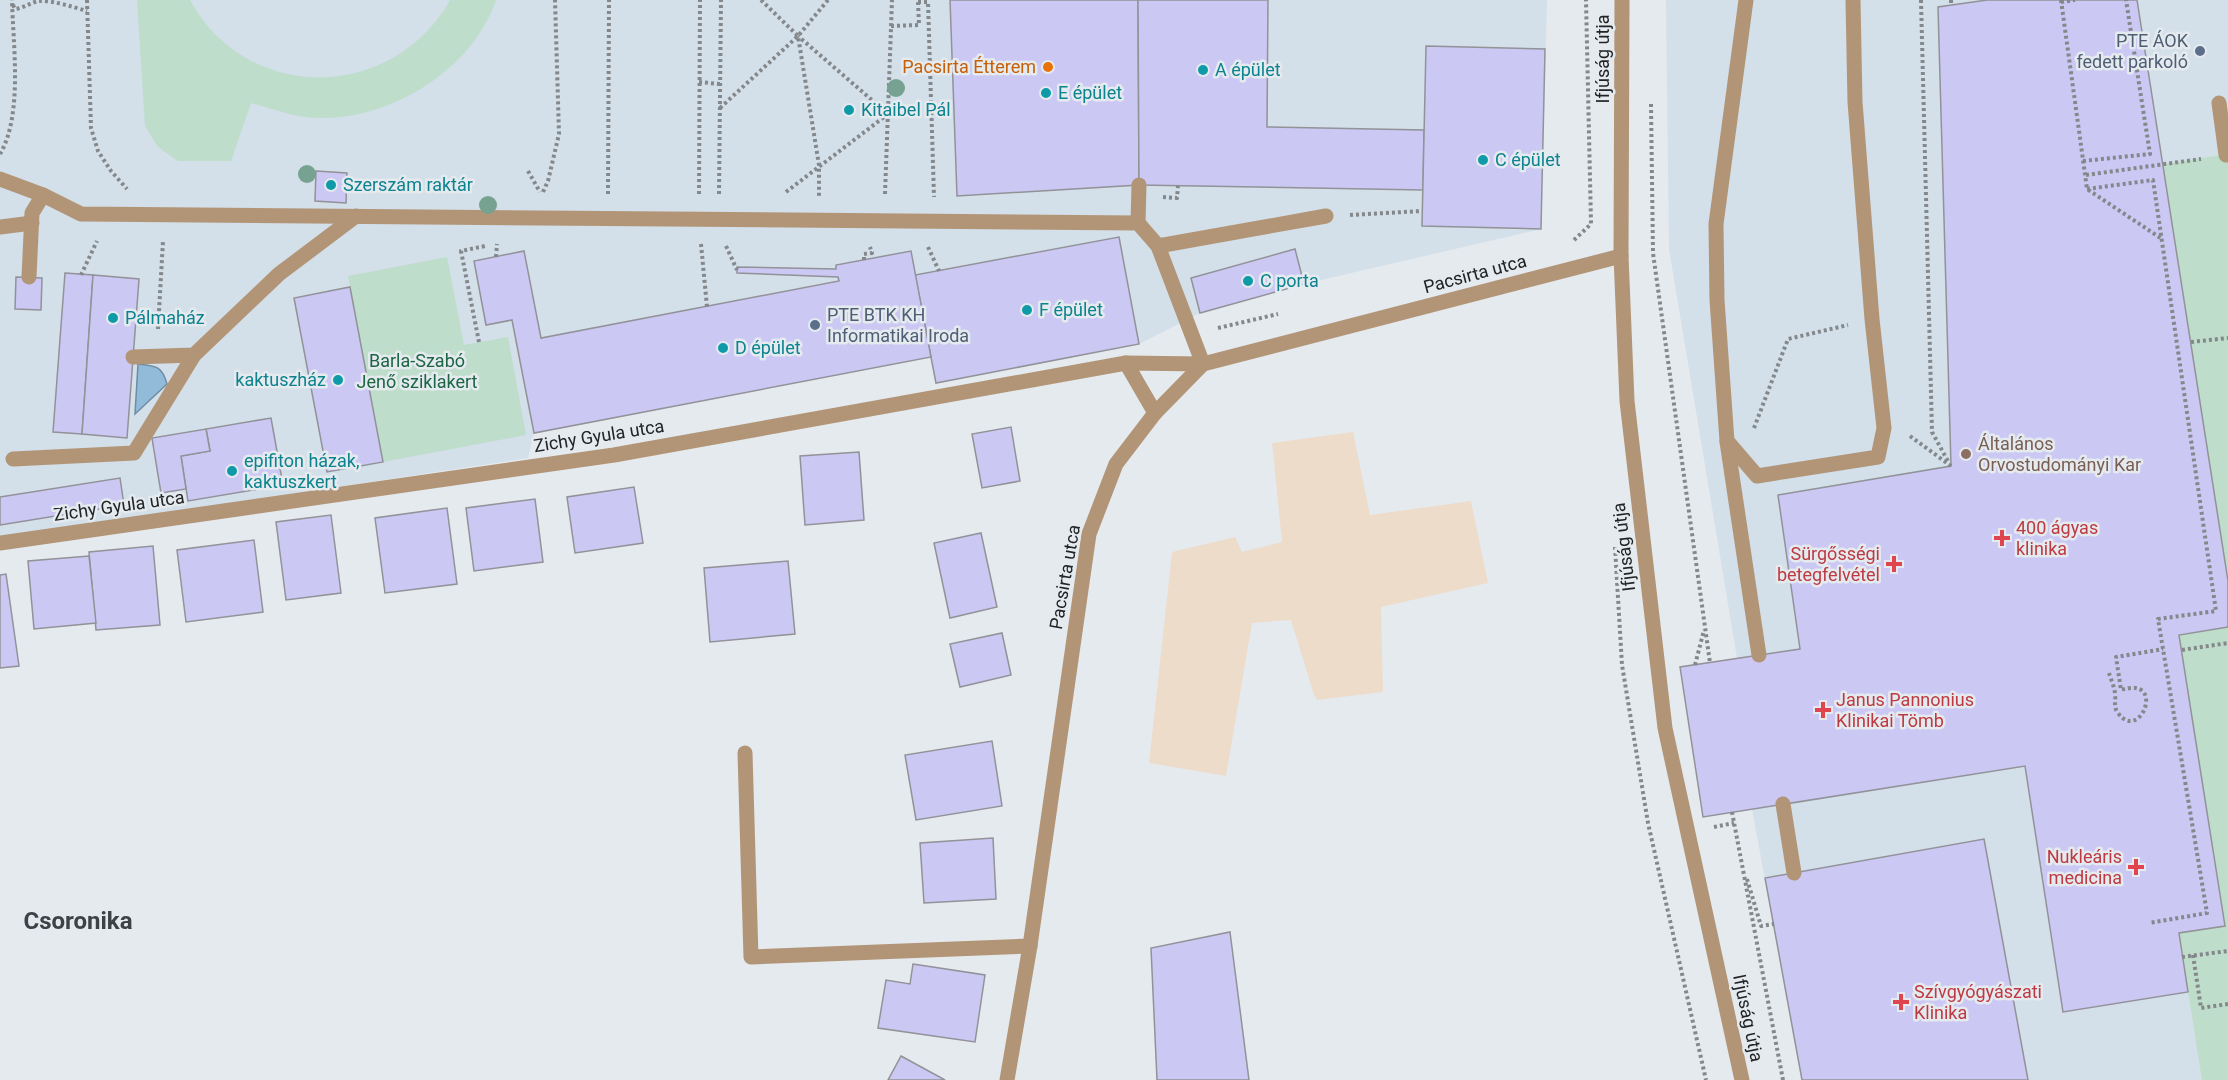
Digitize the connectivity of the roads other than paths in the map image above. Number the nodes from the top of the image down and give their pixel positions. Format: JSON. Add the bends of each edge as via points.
{"nodes":[{"id":1,"x":1622,"y":0,"type":"edge"},
{"id":2,"x":1746,"y":0,"type":"edge"},
{"id":3,"x":1853,"y":0,"type":"edge"},
{"id":4,"x":2219,"y":103,"type":"dead end"},
{"id":5,"x":2227,"y":159,"type":"edge"},
{"id":6,"x":0,"y":179,"type":"edge"},
{"id":7,"x":1139,"y":185,"type":"dead end"},
{"id":8,"x":43,"y":195,"type":"junction"},
{"id":9,"x":356,"y":216,"type":"junction"},
{"id":10,"x":1326,"y":216,"type":"road end"},
{"id":11,"x":32,"y":223,"type":"junction"},
{"id":12,"x":1138,"y":224,"type":"junction"},
{"id":13,"x":0,"y":228,"type":"edge"},
{"id":14,"x":1164,"y":245,"type":"junction"},
{"id":15,"x":1621,"y":256,"type":"junction"},
{"id":16,"x":29,"y":278,"type":"dead end"},
{"id":17,"x":194,"y":355,"type":"junction"},
{"id":18,"x":133,"y":357,"type":"dead end"},
{"id":19,"x":1126,"y":363,"type":"junction"},
{"id":20,"x":1203,"y":364,"type":"junction"},
{"id":21,"x":1155,"y":413,"type":"junction"},
{"id":22,"x":1727,"y":441,"type":"junction"},
{"id":23,"x":13,"y":459,"type":"dead end"},
{"id":24,"x":0,"y":543,"type":"edge"},
{"id":25,"x":1759,"y":655,"type":"dead end"},
{"id":26,"x":745,"y":753,"type":"dead end"},
{"id":27,"x":1783,"y":804,"type":"dead end"},
{"id":28,"x":1794,"y":873,"type":"dead end"},
{"id":29,"x":1030,"y":946,"type":"junction"},
{"id":30,"x":1007,"y":1080,"type":"edge"},
{"id":31,"x":1742,"y":1080,"type":"edge"}],
"edges":[{"from":1,"to":15,"type":"street","name":"Ifjúság útja"},
{"from":2,"to":22,"type":"street","via":[[1716,224]]},
{"from":3,"to":22,"type":"street","via":[[1855,102],[1884,428],[1878,457],[1756,476]]},
{"from":4,"to":5,"type":"street"},
{"from":6,"to":8,"type":"street"},
{"from":7,"to":12,"type":"street"},
{"from":8,"to":9,"type":"street","via":[[81,213]]},
{"from":8,"to":11,"type":"street","via":[[32,213]]},
{"from":9,"to":12,"type":"street"},
{"from":9,"to":17,"type":"street","via":[[279,274]]},
{"from":10,"to":14,"type":"street"},
{"from":11,"to":13,"type":"street"},
{"from":11,"to":16,"type":"street"},
{"from":12,"to":14,"type":"street"},
{"from":14,"to":20,"type":"street"},
{"from":15,"to":20,"type":"street","name":"Pacsirta utca"},
{"from":15,"to":31,"type":"street","name":"Ifjúság útja","via":[[1627,402],[1665,728]]},
{"from":17,"to":18,"type":"street"},
{"from":17,"to":23,"type":"street","via":[[134,453]]},
{"from":19,"to":20,"type":"street","name":"Zichy Gyula utca"},
{"from":19,"to":21,"type":"street"},
{"from":19,"to":24,"type":"street","name":"Zichy Gyula utca","via":[[614,455]]},
{"from":20,"to":21,"type":"street","name":"Pacsirta utca"},
{"from":21,"to":29,"type":"street","name":"Pacsirta utca","via":[[1116,464],[1089,534]]},
{"from":22,"to":25,"type":"street"},
{"from":26,"to":29,"type":"street","via":[[751,957]]},
{"from":27,"to":28,"type":"street"},
{"from":29,"to":30,"type":"street","name":"Pacsirta utca"}]}
